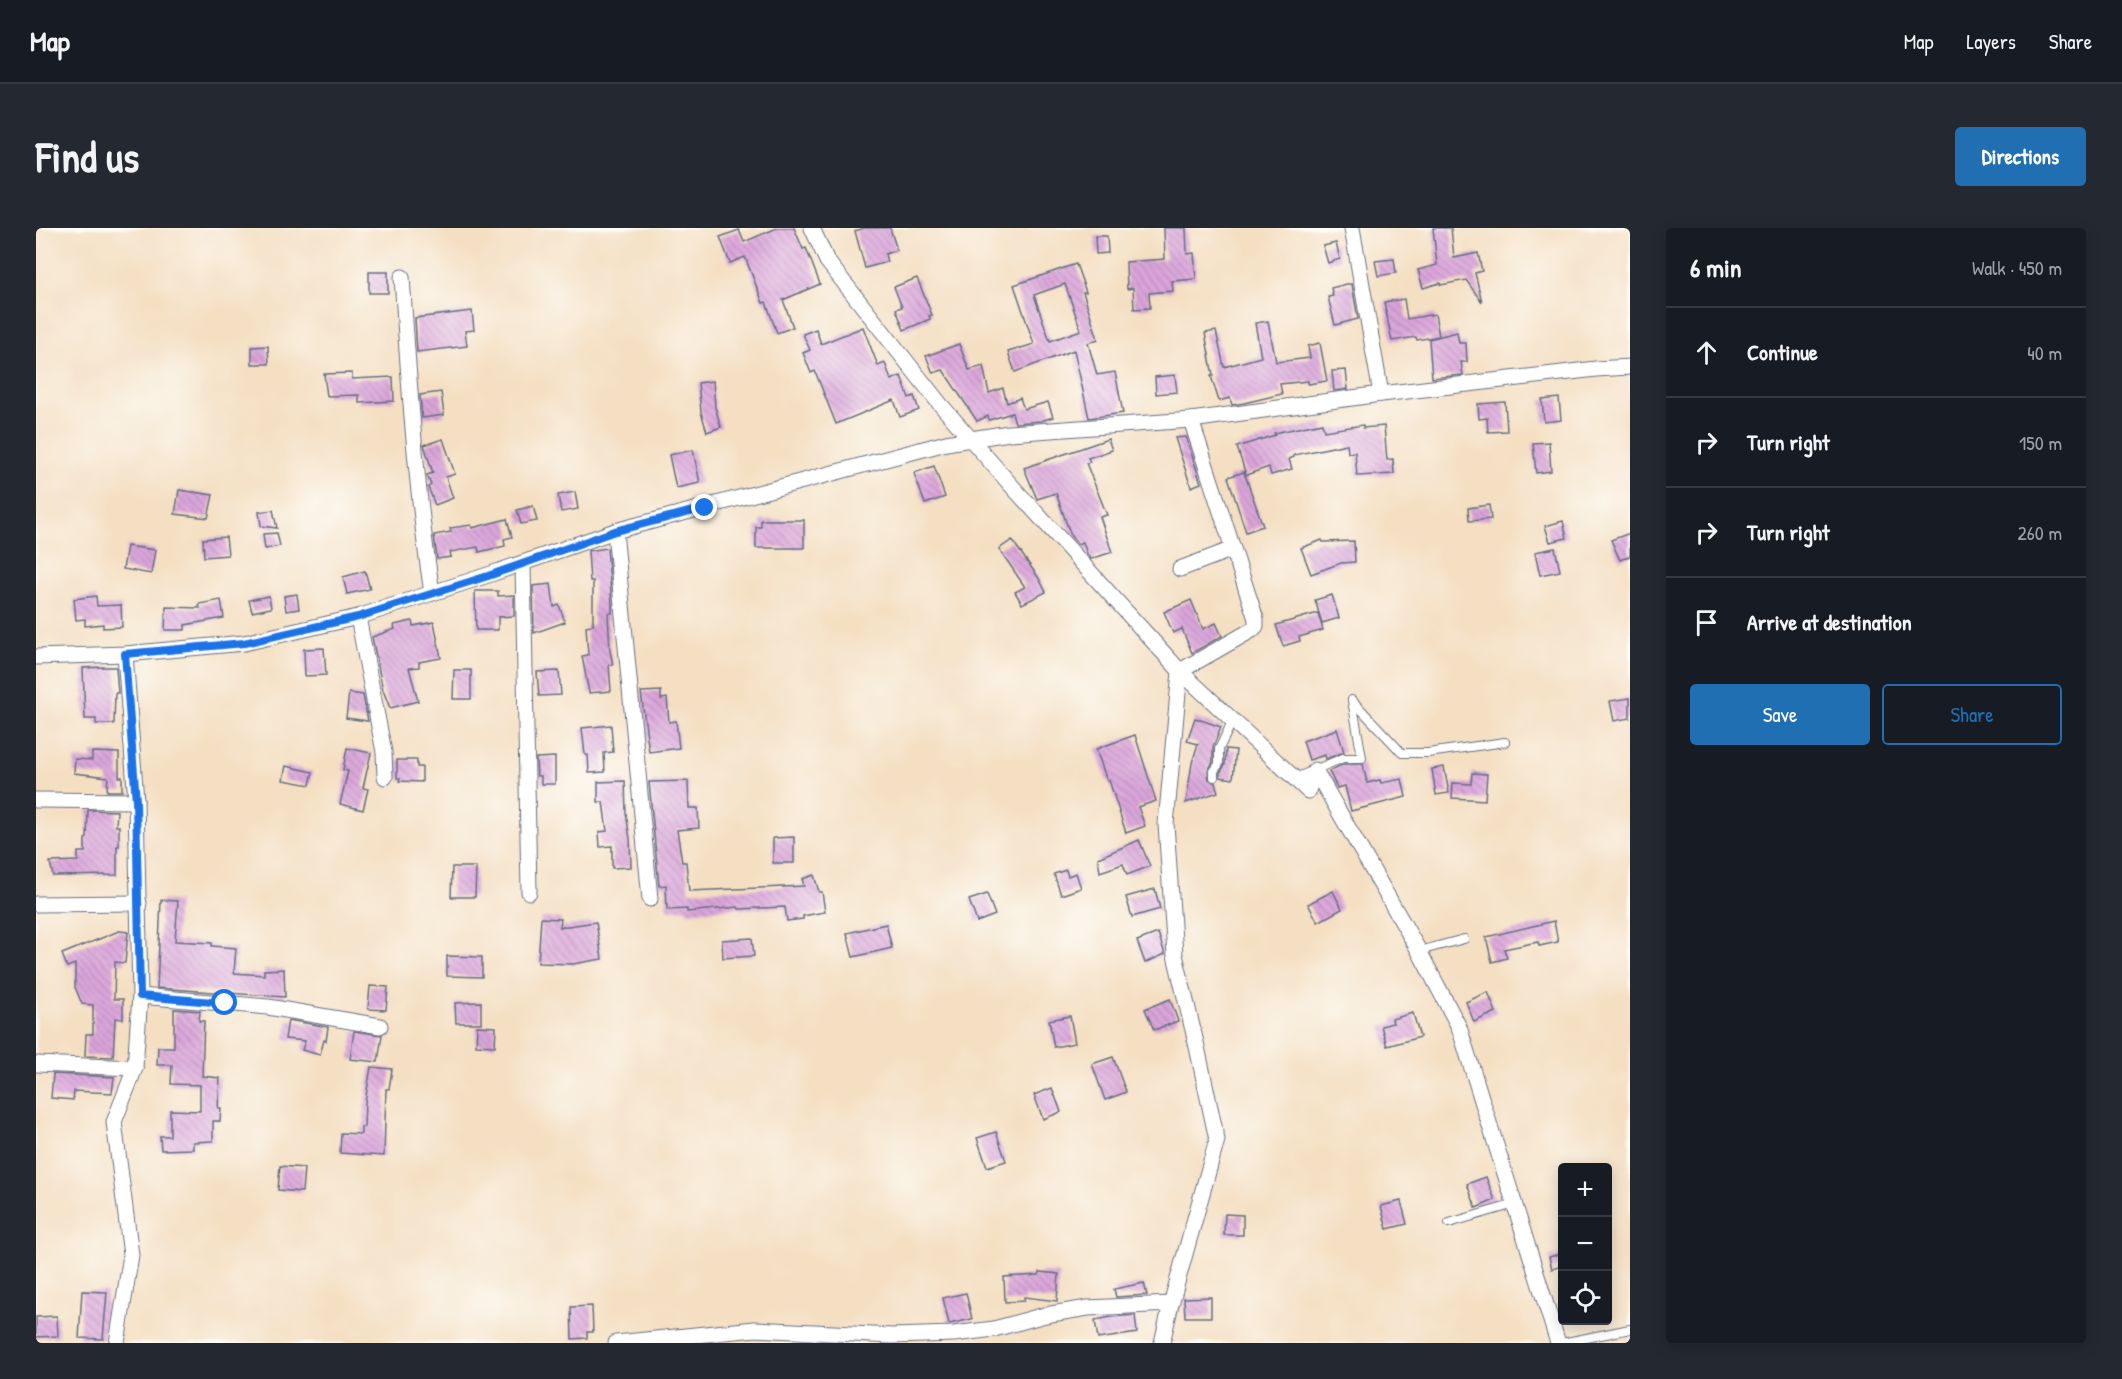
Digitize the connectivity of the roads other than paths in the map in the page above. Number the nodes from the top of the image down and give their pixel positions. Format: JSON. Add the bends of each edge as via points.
{"nodes":[{"id":1,"x":812,"y":228,"type":"edge"},
{"id":2,"x":1352,"y":228,"type":"edge"},
{"id":3,"x":402,"y":277,"type":"dead end"},
{"id":4,"x":1630,"y":368,"type":"edge"},
{"id":5,"x":1381,"y":394,"type":"junction"},
{"id":6,"x":1191,"y":420,"type":"junction"},
{"id":7,"x":970,"y":439,"type":"junction"},
{"id":8,"x":615,"y":531,"type":"junction"},
{"id":9,"x":1233,"y":549,"type":"junction"},
{"id":10,"x":523,"y":563,"type":"junction"},
{"id":11,"x":1180,"y":569,"type":"dead end"},
{"id":12,"x":432,"y":593,"type":"junction"},
{"id":13,"x":358,"y":617,"type":"junction"},
{"id":14,"x":125,"y":654,"type":"junction"},
{"id":15,"x":36,"y":657,"type":"edge"},
{"id":16,"x":1180,"y":671,"type":"junction"},
{"id":17,"x":1233,"y":720,"type":"junction"},
{"id":18,"x":1505,"y":742,"type":"dead end"},
{"id":19,"x":385,"y":777,"type":"dead end"},
{"id":20,"x":1214,"y":777,"type":"dead end"},
{"id":21,"x":1295,"y":778,"type":"junction"},
{"id":22,"x":36,"y":800,"type":"edge"},
{"id":23,"x":136,"y":801,"type":"junction"},
{"id":24,"x":529,"y":892,"type":"dead end"},
{"id":25,"x":650,"y":899,"type":"dead end"},
{"id":26,"x":138,"y":903,"type":"junction"},
{"id":27,"x":36,"y":904,"type":"edge"},
{"id":28,"x":1464,"y":939,"type":"dead end"},
{"id":29,"x":1419,"y":951,"type":"junction"},
{"id":30,"x":140,"y":996,"type":"junction"},
{"id":31,"x":380,"y":1026,"type":"dead end"},
{"id":32,"x":36,"y":1064,"type":"edge"},
{"id":33,"x":135,"y":1068,"type":"junction"},
{"id":34,"x":1515,"y":1204,"type":"junction"},
{"id":35,"x":1449,"y":1223,"type":"dead end"},
{"id":36,"x":1171,"y":1304,"type":"junction"},
{"id":37,"x":1630,"y":1329,"type":"edge"},
{"id":38,"x":117,"y":1343,"type":"edge"},
{"id":39,"x":616,"y":1343,"type":"edge"},
{"id":40,"x":1162,"y":1343,"type":"edge"},
{"id":41,"x":1560,"y":1343,"type":"edge"}],
"edges":[{"from":1,"to":7,"type":"street","via":[[827,261]]},
{"from":2,"to":5,"type":"street"},
{"from":3,"to":12,"type":"street"},
{"from":4,"to":5,"type":"street"},
{"from":5,"to":6,"type":"street"},
{"from":6,"to":7,"type":"street"},
{"from":6,"to":9,"type":"street"},
{"from":7,"to":8,"type":"street"},
{"from":7,"to":16,"type":"street"},
{"from":8,"to":10,"type":"street"},
{"from":8,"to":25,"type":"street"},
{"from":9,"to":11,"type":"street"},
{"from":9,"to":16,"type":"street","via":[[1256,626]]},
{"from":10,"to":12,"type":"street"},
{"from":10,"to":24,"type":"street"},
{"from":12,"to":13,"type":"street"},
{"from":13,"to":14,"type":"street","via":[[244,643]]},
{"from":13,"to":19,"type":"street","via":[[384,752]]},
{"from":14,"to":15,"type":"street"},
{"from":14,"to":23,"type":"street"},
{"from":16,"to":17,"type":"street"},
{"from":16,"to":36,"type":"street","via":[[1166,824],[1175,955],[1217,1140]]},
{"from":17,"to":20,"type":"lane","via":[[1219,749]]},
{"from":17,"to":21,"type":"street"},
{"from":18,"to":21,"type":"lane","via":[[1402,753],[1352,700],[1362,758],[1343,758]]},
{"from":21,"to":29,"type":"street","via":[[1308,791],[1315,770]]},
{"from":22,"to":23,"type":"street"},
{"from":23,"to":26,"type":"street"},
{"from":26,"to":27,"type":"street"},
{"from":26,"to":30,"type":"street"},
{"from":28,"to":29,"type":"lane"},
{"from":29,"to":34,"type":"street","via":[[1459,1028]]},
{"from":30,"to":31,"type":"street","via":[[268,1007]]},
{"from":30,"to":33,"type":"street"},
{"from":32,"to":33,"type":"street"},
{"from":33,"to":38,"type":"street","via":[[114,1122],[131,1255]]},
{"from":34,"to":35,"type":"lane"},
{"from":34,"to":41,"type":"street"},
{"from":36,"to":39,"type":"street","via":[[1088,1308],[954,1334],[892,1336],[755,1329]]},
{"from":36,"to":40,"type":"street"},
{"from":37,"to":41,"type":"lane"}]}
